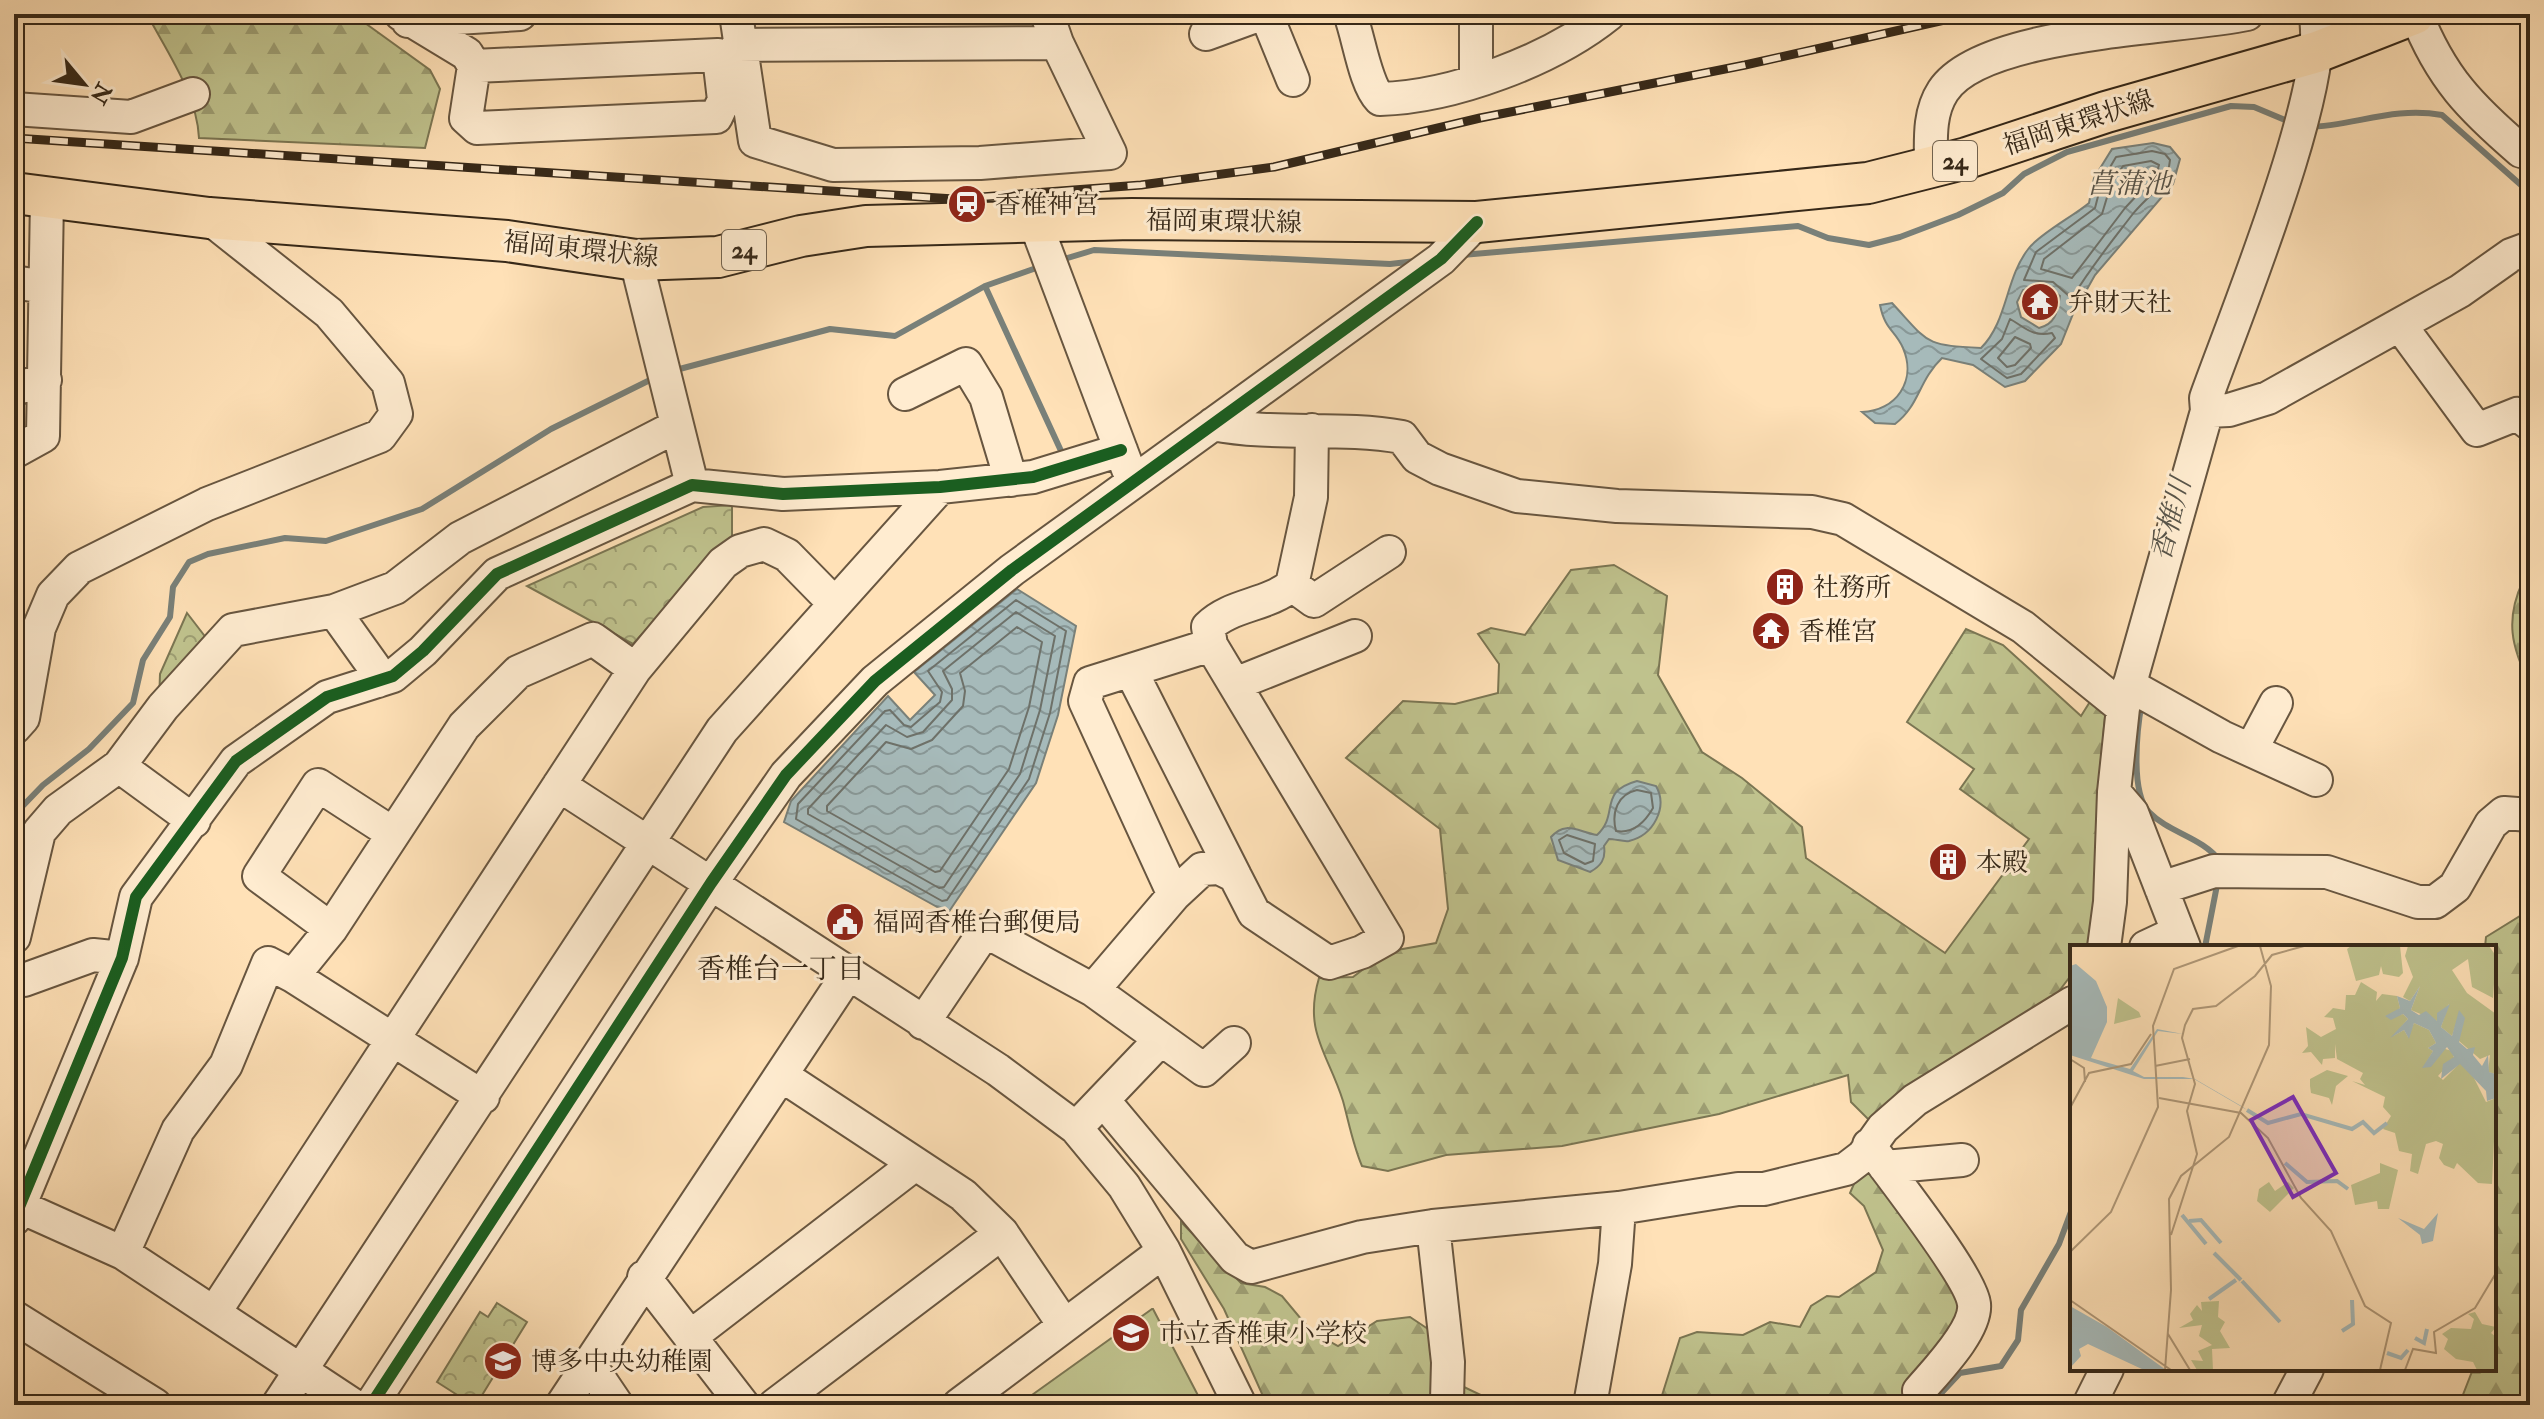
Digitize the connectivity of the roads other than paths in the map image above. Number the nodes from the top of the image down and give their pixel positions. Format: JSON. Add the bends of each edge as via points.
{"nodes":[{"id":1,"x":520,"y":14,"type":"edge"},
{"id":2,"x":715,"y":14,"type":"edge"},
{"id":3,"x":1263,"y":14,"type":"edge"},
{"id":4,"x":1350,"y":14,"type":"edge"},
{"id":5,"x":1476,"y":14,"type":"edge"},
{"id":6,"x":1609,"y":14,"type":"edge"},
{"id":7,"x":2247,"y":14,"type":"edge"},
{"id":8,"x":2415,"y":14,"type":"edge"},
{"id":9,"x":405,"y":17,"type":"edge"},
{"id":10,"x":1052,"y":29,"type":"edge"},
{"id":11,"x":2316,"y":33,"type":"edge"},
{"id":12,"x":1206,"y":34,"type":"dead end"},
{"id":13,"x":731,"y":38,"type":"edge"},
{"id":14,"x":474,"y":66,"type":"junction"},
{"id":15,"x":1293,"y":80,"type":"dead end"},
{"id":16,"x":1476,"y":80,"type":"junction"},
{"id":17,"x":193,"y":94,"type":"dead end"},
{"id":18,"x":14,"y":109,"type":"edge"},
{"id":19,"x":2527,"y":153,"type":"edge"},
{"id":20,"x":1931,"y":168,"type":"junction"},
{"id":21,"x":30,"y":195,"type":"edge"},
{"id":22,"x":209,"y":218,"type":"junction"},
{"id":23,"x":1035,"y":222,"type":"junction"},
{"id":24,"x":1477,"y":222,"type":"junction"},
{"id":25,"x":2530,"y":248,"type":"edge"},
{"id":26,"x":636,"y":260,"type":"junction"},
{"id":27,"x":29,"y":284,"type":"edge"},
{"id":28,"x":2400,"y":325,"type":"junction"},
{"id":29,"x":29,"y":384,"type":"edge"},
{"id":30,"x":905,"y":394,"type":"dead end"},
{"id":31,"x":2207,"y":411,"type":"junction"},
{"id":32,"x":1213,"y":424,"type":"junction"},
{"id":33,"x":2530,"y":424,"type":"edge"},
{"id":34,"x":677,"y":426,"type":"junction"},
{"id":35,"x":1312,"y":430,"type":"junction"},
{"id":36,"x":1121,"y":450,"type":"junction"},
{"id":37,"x":14,"y":452,"type":"edge"},
{"id":38,"x":1011,"y":480,"type":"junction"},
{"id":39,"x":1132,"y":480,"type":"junction"},
{"id":40,"x":692,"y":485,"type":"junction"},
{"id":41,"x":940,"y":487,"type":"junction"},
{"id":42,"x":1389,"y":552,"type":"dead end"},
{"id":43,"x":1303,"y":593,"type":"junction"},
{"id":44,"x":835,"y":604,"type":"junction"},
{"id":45,"x":334,"y":611,"type":"junction"},
{"id":46,"x":1211,"y":645,"type":"junction"},
{"id":47,"x":635,"y":669,"type":"junction"},
{"id":48,"x":1131,"y":671,"type":"junction"},
{"id":49,"x":378,"y":681,"type":"junction"},
{"id":50,"x":1235,"y":684,"type":"junction"},
{"id":51,"x":2126,"y":697,"type":"junction"},
{"id":52,"x":2276,"y":703,"type":"dead end"},
{"id":53,"x":14,"y":728,"type":"edge"},
{"id":54,"x":2251,"y":750,"type":"junction"},
{"id":55,"x":119,"y":766,"type":"junction"},
{"id":56,"x":2316,"y":780,"type":"dead end"},
{"id":57,"x":559,"y":785,"type":"junction"},
{"id":58,"x":2114,"y":792,"type":"junction"},
{"id":59,"x":2530,"y":815,"type":"edge"},
{"id":60,"x":194,"y":821,"type":"junction"},
{"id":61,"x":392,"y":833,"type":"junction"},
{"id":62,"x":648,"y":845,"type":"junction"},
{"id":63,"x":1235,"y":876,"type":"junction"},
{"id":64,"x":711,"y":883,"type":"junction"},
{"id":65,"x":2161,"y":888,"type":"junction"},
{"id":66,"x":1174,"y":895,"type":"junction"},
{"id":67,"x":331,"y":929,"type":"junction"},
{"id":68,"x":14,"y":937,"type":"edge"},
{"id":69,"x":2181,"y":940,"type":"edge"},
{"id":70,"x":2104,"y":945,"type":"edge"},
{"id":71,"x":2156,"y":945,"type":"edge"},
{"id":72,"x":122,"y":958,"type":"junction"},
{"id":73,"x":848,"y":974,"type":"junction"},
{"id":74,"x":14,"y":976,"type":"edge"},
{"id":75,"x":293,"y":976,"type":"junction"},
{"id":76,"x":1093,"y":990,"type":"junction"},
{"id":77,"x":2070,"y":1004,"type":"edge"},
{"id":78,"x":923,"y":1023,"type":"junction"},
{"id":79,"x":1161,"y":1039,"type":"junction"},
{"id":80,"x":393,"y":1040,"type":"junction"},
{"id":81,"x":1234,"y":1043,"type":"dead end"},
{"id":82,"x":781,"y":1075,"type":"junction"},
{"id":83,"x":483,"y":1097,"type":"junction"},
{"id":84,"x":1103,"y":1100,"type":"junction"},
{"id":85,"x":1076,"y":1128,"type":"junction"},
{"id":86,"x":1877,"y":1156,"type":"junction"},
{"id":87,"x":1962,"y":1160,"type":"dead end"},
{"id":88,"x":915,"y":1164,"type":"junction"},
{"id":89,"x":1619,"y":1208,"type":"junction"},
{"id":90,"x":16,"y":1210,"type":"edge"},
{"id":91,"x":1433,"y":1226,"type":"junction"},
{"id":92,"x":1002,"y":1233,"type":"junction"},
{"id":93,"x":1164,"y":1251,"type":"junction"},
{"id":94,"x":123,"y":1253,"type":"junction"},
{"id":95,"x":644,"y":1277,"type":"junction"},
{"id":96,"x":214,"y":1313,"type":"junction"},
{"id":97,"x":14,"y":1317,"type":"edge"},
{"id":98,"x":1064,"y":1325,"type":"junction"},
{"id":99,"x":690,"y":1337,"type":"junction"},
{"id":100,"x":590,"y":1365,"type":"junction"},
{"id":101,"x":302,"y":1371,"type":"junction"},
{"id":102,"x":2106,"y":1371,"type":"edge"},
{"id":103,"x":2306,"y":1371,"type":"edge"},
{"id":104,"x":1447,"y":1400,"type":"dead end"},
{"id":105,"x":155,"y":1405,"type":"edge"},
{"id":106,"x":278,"y":1405,"type":"edge"},
{"id":107,"x":353,"y":1405,"type":"edge"},
{"id":108,"x":371,"y":1405,"type":"edge"},
{"id":109,"x":562,"y":1405,"type":"edge"},
{"id":110,"x":617,"y":1405,"type":"edge"},
{"id":111,"x":743,"y":1405,"type":"edge"},
{"id":112,"x":775,"y":1405,"type":"edge"},
{"id":113,"x":959,"y":1405,"type":"edge"},
{"id":114,"x":1240,"y":1405,"type":"edge"},
{"id":115,"x":1590,"y":1405,"type":"edge"},
{"id":116,"x":1921,"y":1405,"type":"edge"},
{"id":117,"x":2089,"y":1405,"type":"edge"},
{"id":118,"x":2288,"y":1405,"type":"edge"}],
"edges":[{"from":1,"to":9,"type":"street"},
{"from":2,"to":13,"type":"street"},
{"from":3,"to":12,"type":"street"},
{"from":3,"to":15,"type":"street"},
{"from":4,"to":16,"type":"street","via":[[1370,88],[1380,99],[1407,98]]},
{"from":5,"to":16,"type":"street"},
{"from":6,"to":16,"type":"street","via":[[1587,32]]},
{"from":7,"to":20,"type":"street","via":[[2099,34],[1997,54],[1965,69],[1944,89],[1932,111]]},
{"from":8,"to":11,"type":"main road","name":"福岡東環状線","number":"24"},
{"from":8,"to":19,"type":"street","via":[[2460,96]]},
{"from":9,"to":14,"type":"street","via":[[467,54]]},
{"from":10,"to":13,"type":"street"},
{"from":10,"to":13,"type":"street","via":[[1110,153],[980,163],[833,165],[755,141]]},
{"from":11,"to":20,"type":"main road","name":"福岡東環状線","number":"24","via":[[2106,112]]},
{"from":11,"to":31,"type":"street","via":[[2291,155],[2206,398]]},
{"from":13,"to":14,"type":"street"},
{"from":13,"to":14,"type":"street","via":[[724,100],[716,117],[477,128],[466,118]]},
{"from":17,"to":18,"type":"street","via":[[131,117]]},
{"from":20,"to":24,"type":"main road","name":"福岡東環状線","number":"24","via":[[1868,183]]},
{"from":21,"to":22,"type":"main road","name":"福岡東環状線","number":"24"},
{"from":21,"to":27,"type":"street"},
{"from":22,"to":26,"type":"main road","name":"福岡東環状線","number":"24","via":[[507,241]]},
{"from":22,"to":53,"type":"street","via":[[329,313],[388,383],[396,414],[380,436],[207,504],[79,568],[53,595],[39,628],[23,718]]},
{"from":23,"to":24,"type":"main road","name":"福岡東環状線","number":"24"},
{"from":23,"to":26,"type":"main road","name":"福岡東環状線","number":"24","via":[[866,226],[718,257]]},
{"from":23,"to":36,"type":"street"},
{"from":24,"to":32,"type":"street","via":[[1441,259]]},
{"from":25,"to":28,"type":"street"},
{"from":26,"to":34,"type":"street"},
{"from":27,"to":29,"type":"street"},
{"from":28,"to":31,"type":"street","via":[[2268,398]]},
{"from":28,"to":33,"type":"street","via":[[2477,430],[2517,414]]},
{"from":29,"to":37,"type":"street","via":[[43,436]]},
{"from":30,"to":38,"type":"street","via":[[966,364],[986,397]]},
{"from":31,"to":51,"type":"street"},
{"from":32,"to":35,"type":"street","via":[[1243,430]]},
{"from":32,"to":39,"type":"street"},
{"from":34,"to":40,"type":"street"},
{"from":34,"to":45,"type":"street","via":[[460,538],[395,588]]},
{"from":35,"to":43,"type":"street"},
{"from":35,"to":51,"type":"street","via":[[1402,437],[1428,463],[1517,496],[1617,506],[1812,512],[1843,519],[2023,627]]},
{"from":36,"to":38,"type":"street"},
{"from":36,"to":39,"type":"street"},
{"from":38,"to":41,"type":"street"},
{"from":39,"to":64,"type":"street","via":[[875,681],[786,775]]},
{"from":40,"to":41,"type":"street","via":[[783,494]]},
{"from":40,"to":49,"type":"street","via":[[497,574],[423,651],[393,676]]},
{"from":41,"to":44,"type":"street"},
{"from":42,"to":43,"type":"street"},
{"from":43,"to":46,"type":"street","via":[[1283,593],[1220,615],[1208,627]]},
{"from":43,"to":50,"type":"street","via":[[1364,638]]},
{"from":44,"to":47,"type":"street","via":[[787,555],[764,544],[740,551],[723,563]]},
{"from":44,"to":62,"type":"street","via":[[722,730]]},
{"from":45,"to":49,"type":"street","via":[[374,667]]},
{"from":45,"to":55,"type":"street","via":[[233,630],[163,707]]},
{"from":46,"to":48,"type":"street"},
{"from":46,"to":50,"type":"street"},
{"from":47,"to":57,"type":"street"},
{"from":47,"to":61,"type":"street","via":[[593,639],[518,672],[464,726]]},
{"from":48,"to":63,"type":"street"},
{"from":48,"to":66,"type":"street","via":[[1090,683],[1085,701]]},
{"from":49,"to":60,"type":"street","via":[[327,697],[236,761]]},
{"from":50,"to":63,"type":"street","via":[[1387,938],[1329,963],[1254,913]]},
{"from":51,"to":54,"type":"street"},
{"from":51,"to":58,"type":"street"},
{"from":52,"to":54,"type":"street"},
{"from":54,"to":56,"type":"street"},
{"from":55,"to":60,"type":"street"},
{"from":55,"to":68,"type":"street","via":[[58,810],[39,832]]},
{"from":57,"to":62,"type":"street"},
{"from":57,"to":80,"type":"street"},
{"from":58,"to":65,"type":"street","via":[[2132,813]]},
{"from":58,"to":70,"type":"street"},
{"from":59,"to":65,"type":"street","via":[[2504,813],[2491,824],[2455,887],[2435,902],[2418,902],[2327,872],[2214,871]]},
{"from":60,"to":72,"type":"street","via":[[136,897]]},
{"from":61,"to":67,"type":"street"},
{"from":61,"to":67,"type":"street","via":[[318,785],[259,876]]},
{"from":62,"to":64,"type":"street"},
{"from":62,"to":83,"type":"street"},
{"from":63,"to":66,"type":"street","via":[[1219,868],[1202,869]]},
{"from":64,"to":73,"type":"street"},
{"from":64,"to":108,"type":"street"},
{"from":65,"to":69,"type":"street"},
{"from":66,"to":76,"type":"street"},
{"from":67,"to":75,"type":"street"},
{"from":69,"to":71,"type":"street"},
{"from":72,"to":74,"type":"street","via":[[93,955],[24,980]]},
{"from":72,"to":90,"type":"street"},
{"from":73,"to":78,"type":"street"},
{"from":73,"to":82,"type":"street"},
{"from":75,"to":80,"type":"street"},
{"from":75,"to":94,"type":"street","via":[[268,963],[226,1065],[178,1130]]},
{"from":76,"to":78,"type":"street","via":[[985,931]]},
{"from":76,"to":79,"type":"street"},
{"from":77,"to":86,"type":"street","via":[[1915,1100],[1883,1128]]},
{"from":78,"to":85,"type":"street"},
{"from":79,"to":81,"type":"street","via":[[1204,1070]]},
{"from":79,"to":84,"type":"street"},
{"from":80,"to":83,"type":"street"},
{"from":80,"to":96,"type":"street"},
{"from":82,"to":88,"type":"street"},
{"from":82,"to":95,"type":"street"},
{"from":83,"to":101,"type":"street"},
{"from":84,"to":85,"type":"street"},
{"from":84,"to":91,"type":"street","via":[[1235,1258],[1251,1267],[1362,1237]]},
{"from":85,"to":93,"type":"street","via":[[1124,1186]]},
{"from":86,"to":87,"type":"street"},
{"from":86,"to":89,"type":"street","via":[[1764,1189]]},
{"from":86,"to":116,"type":"street","via":[[1962,1275],[1974,1304],[1958,1345],[1919,1391]]},
{"from":88,"to":92,"type":"street","via":[[963,1195]]},
{"from":88,"to":99,"type":"street"},
{"from":89,"to":91,"type":"street"},
{"from":89,"to":115,"type":"street","via":[[1615,1264]]},
{"from":90,"to":94,"type":"street"},
{"from":91,"to":104,"type":"street","via":[[1448,1362]]},
{"from":92,"to":98,"type":"street"},
{"from":92,"to":112,"type":"street"},
{"from":93,"to":98,"type":"street"},
{"from":93,"to":114,"type":"street"},
{"from":94,"to":96,"type":"street"},
{"from":95,"to":99,"type":"street"},
{"from":95,"to":100,"type":"street"},
{"from":96,"to":101,"type":"street"},
{"from":97,"to":105,"type":"street"},
{"from":98,"to":113,"type":"street"},
{"from":99,"to":111,"type":"street"},
{"from":100,"to":109,"type":"street"},
{"from":100,"to":110,"type":"street"},
{"from":101,"to":106,"type":"street"},
{"from":101,"to":107,"type":"street"},
{"from":102,"to":117,"type":"street"},
{"from":103,"to":118,"type":"street"}]}
